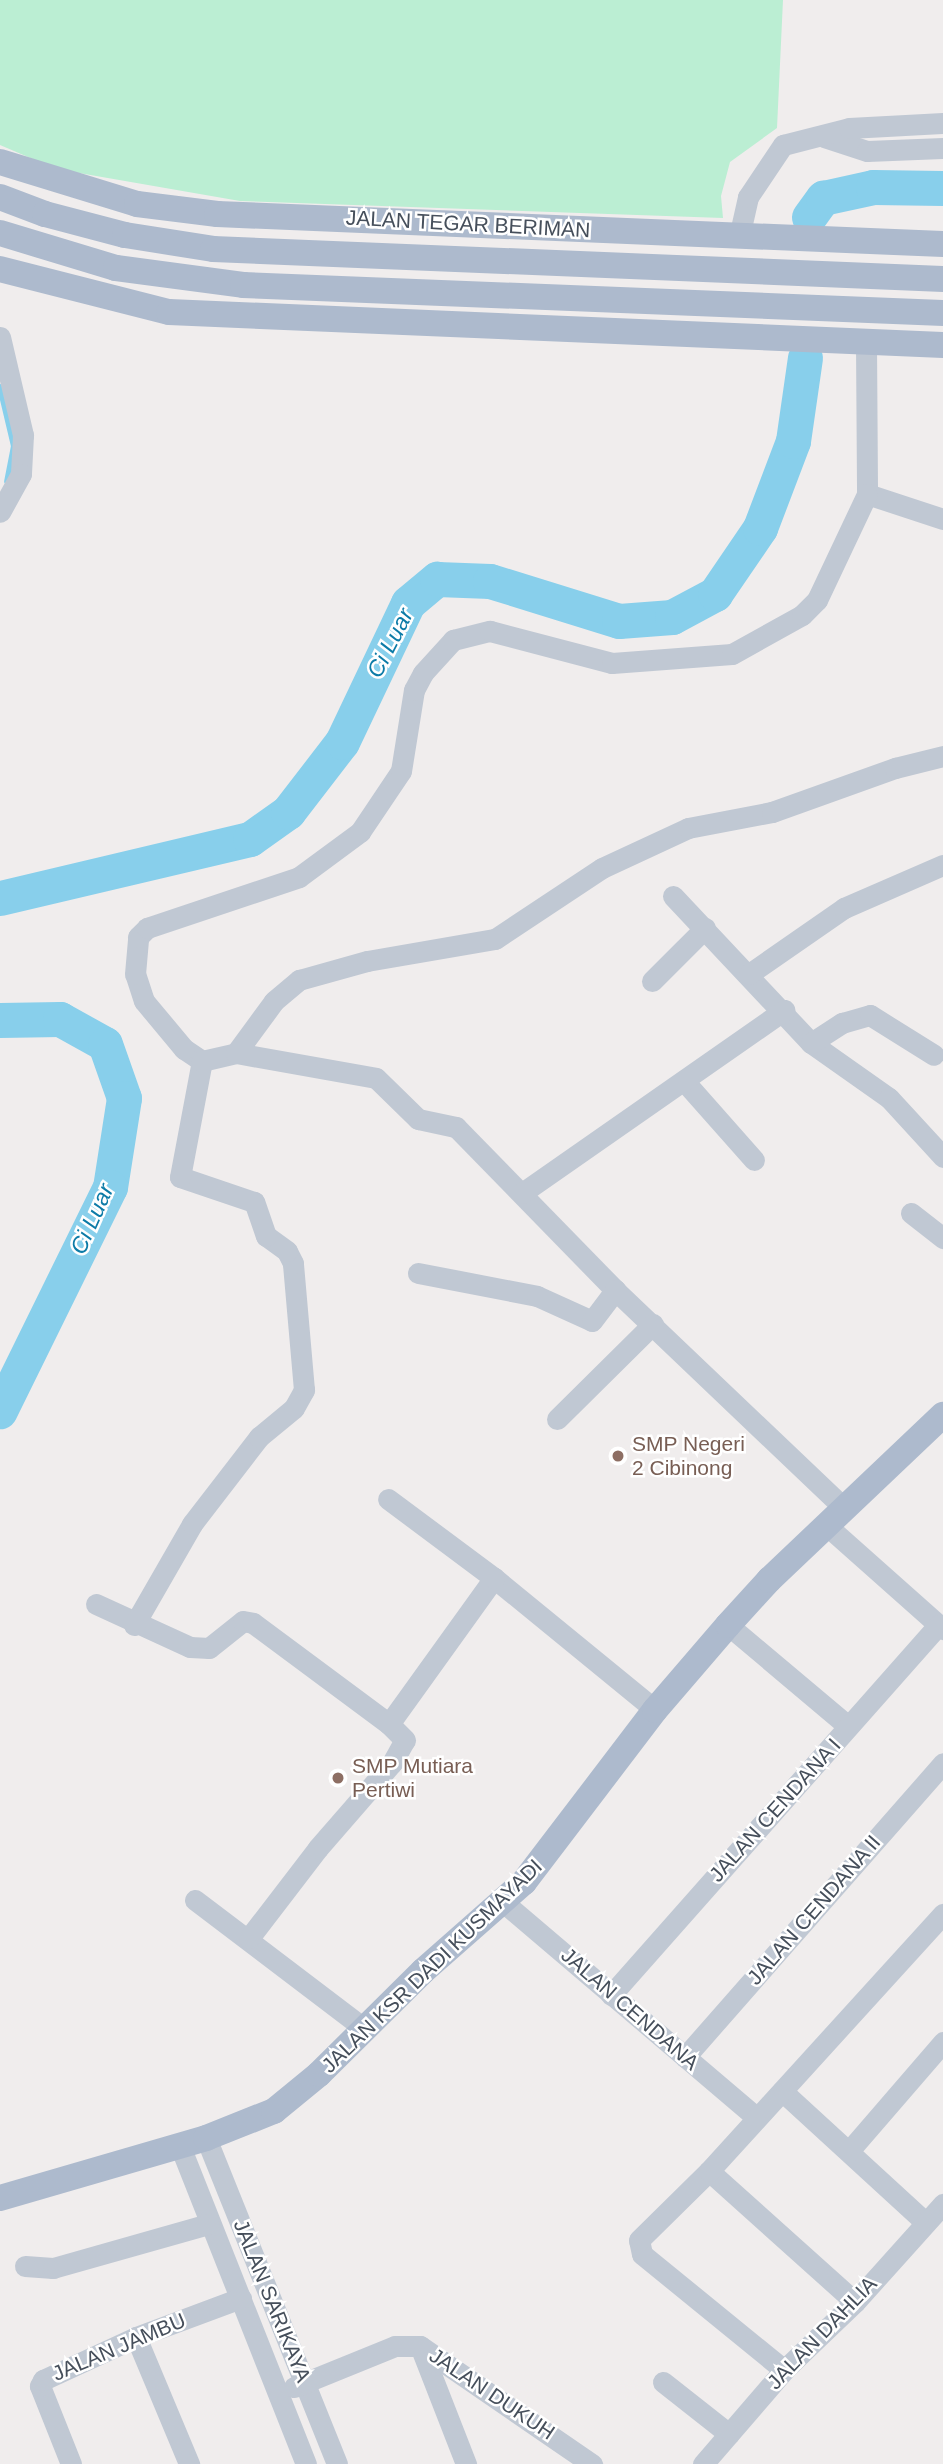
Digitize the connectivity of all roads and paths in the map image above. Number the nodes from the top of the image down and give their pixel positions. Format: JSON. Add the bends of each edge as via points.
{"nodes":[{"id":1,"x":943,"y":123,"type":"edge"},
{"id":2,"x":824,"y":137,"type":"junction"},
{"id":3,"x":943,"y":148,"type":"edge"},
{"id":4,"x":0,"y":162,"type":"edge"},
{"id":5,"x":0,"y":197,"type":"edge"},
{"id":6,"x":366,"y":219,"type":"junction"},
{"id":7,"x":0,"y":233,"type":"edge"},
{"id":8,"x":739,"y":237,"type":"junction"},
{"id":9,"x":943,"y":244,"type":"edge"},
{"id":10,"x":346,"y":253,"type":"junction"},
{"id":11,"x":708,"y":267,"type":"junction"},
{"id":12,"x":0,"y":269,"type":"edge"},
{"id":13,"x":943,"y":279,"type":"edge"},
{"id":14,"x":403,"y":290,"type":"junction"},
{"id":15,"x":706,"y":303,"type":"junction"},
{"id":16,"x":943,"y":313,"type":"edge"},
{"id":17,"x":366,"y":320,"type":"junction"},
{"id":18,"x":0,"y":337,"type":"edge"},
{"id":19,"x":866,"y":344,"type":"junction"},
{"id":20,"x":943,"y":345,"type":"edge"},
{"id":21,"x":867,"y":494,"type":"junction"},
{"id":22,"x":0,"y":512,"type":"edge"},
{"id":23,"x":943,"y":519,"type":"edge"},
{"id":24,"x":943,"y":756,"type":"edge"},
{"id":25,"x":943,"y":865,"type":"edge"},
{"id":26,"x":673,"y":896,"type":"dead end"},
{"id":27,"x":705,"y":928,"type":"junction"},
{"id":28,"x":749,"y":974,"type":"junction"},
{"id":29,"x":652,"y":981,"type":"dead end"},
{"id":30,"x":784,"y":1010,"type":"junction"},
{"id":31,"x":811,"y":1043,"type":"junction"},
{"id":32,"x":236,"y":1053,"type":"junction"},
{"id":33,"x":934,"y":1055,"type":"dead end"},
{"id":34,"x":202,"y":1061,"type":"junction"},
{"id":35,"x":685,"y":1083,"type":"junction"},
{"id":36,"x":943,"y":1157,"type":"edge"},
{"id":37,"x":754,"y":1160,"type":"dead end"},
{"id":38,"x":522,"y":1193,"type":"junction"},
{"id":39,"x":911,"y":1213,"type":"dead end"},
{"id":40,"x":943,"y":1238,"type":"edge"},
{"id":41,"x":418,"y":1273,"type":"dead end"},
{"id":42,"x":615,"y":1290,"type":"junction"},
{"id":43,"x":653,"y":1325,"type":"junction"},
{"id":44,"x":943,"y":1415,"type":"edge"},
{"id":45,"x":556,"y":1419,"type":"dead end"},
{"id":46,"x":388,"y":1499,"type":"dead end"},
{"id":47,"x":835,"y":1516,"type":"junction"},
{"id":48,"x":494,"y":1578,"type":"junction"},
{"id":49,"x":96,"y":1604,"type":"dead end"},
{"id":50,"x":134,"y":1625,"type":"junction"},
{"id":51,"x":728,"y":1625,"type":"junction"},
{"id":52,"x":941,"y":1627,"type":"edge"},
{"id":53,"x":654,"y":1710,"type":"junction"},
{"id":54,"x":389,"y":1724,"type":"junction"},
{"id":55,"x":848,"y":1726,"type":"junction"},
{"id":56,"x":943,"y":1763,"type":"edge"},
{"id":57,"x":195,"y":1900,"type":"dead end"},
{"id":58,"x":502,"y":1901,"type":"junction"},
{"id":59,"x":943,"y":1914,"type":"edge"},
{"id":60,"x":249,"y":1938,"type":"junction"},
{"id":61,"x":611,"y":1995,"type":"junction"},
{"id":62,"x":365,"y":2029,"type":"junction"},
{"id":63,"x":943,"y":2042,"type":"edge"},
{"id":64,"x":685,"y":2057,"type":"junction"},
{"id":65,"x":782,"y":2091,"type":"junction"},
{"id":66,"x":756,"y":2118,"type":"junction"},
{"id":67,"x":206,"y":2138,"type":"junction"},
{"id":68,"x":180,"y":2146,"type":"junction"},
{"id":69,"x":849,"y":2151,"type":"junction"},
{"id":70,"x":709,"y":2171,"type":"junction"},
{"id":71,"x":0,"y":2198,"type":"edge"},
{"id":72,"x":943,"y":2204,"type":"edge"},
{"id":73,"x":926,"y":2223,"type":"junction"},
{"id":74,"x":209,"y":2224,"type":"junction"},
{"id":75,"x":25,"y":2266,"type":"dead end"},
{"id":76,"x":241,"y":2298,"type":"junction"},
{"id":77,"x":855,"y":2302,"type":"junction"},
{"id":78,"x":136,"y":2337,"type":"junction"},
{"id":79,"x":420,"y":2346,"type":"junction"},
{"id":80,"x":784,"y":2370,"type":"junction"},
{"id":81,"x":305,"y":2382,"type":"junction"},
{"id":82,"x":663,"y":2382,"type":"dead end"},
{"id":83,"x":279,"y":2392,"type":"junction"},
{"id":84,"x":729,"y":2434,"type":"junction"},
{"id":85,"x":563,"y":2442,"type":"junction"},
{"id":86,"x":71,"y":2464,"type":"edge"},
{"id":87,"x":189,"y":2464,"type":"edge"},
{"id":88,"x":306,"y":2464,"type":"edge"},
{"id":89,"x":337,"y":2464,"type":"edge"},
{"id":90,"x":466,"y":2464,"type":"edge"},
{"id":91,"x":572,"y":2464,"type":"edge"},
{"id":92,"x":592,"y":2464,"type":"edge"},
{"id":93,"x":703,"y":2464,"type":"edge"}],
"edges":[{"from":1,"to":2,"type":"street","via":[[849,128]]},
{"from":2,"to":3,"type":"street","via":[[867,151]]},
{"from":2,"to":8,"type":"street","via":[[783,145],[748,197]]},
{"from":4,"to":6,"type":"main road","name":"JALAN TEGAR BERIMAN","via":[[137,204],[217,214]]},
{"from":5,"to":10,"type":"main road","name":"JALAN TEGAR BERIMAN","via":[[45,214],[172,244]]},
{"from":6,"to":8,"type":"main road","name":"JALAN TEGAR BERIMAN"},
{"from":6,"to":10,"type":"main road"},
{"from":7,"to":14,"type":"main road","via":[[158,275],[243,285]]},
{"from":8,"to":9,"type":"main road","name":"JALAN TEGAR BERIMAN"},
{"from":10,"to":11,"type":"main road","name":"JALAN TEGAR BERIMAN"},
{"from":11,"to":13,"type":"main road","name":"JALAN TEGAR BERIMAN"},
{"from":11,"to":15,"type":"main road"},
{"from":12,"to":17,"type":"main road","via":[[170,312]]},
{"from":14,"to":15,"type":"main road"},
{"from":14,"to":17,"type":"main road"},
{"from":15,"to":16,"type":"main road"},
{"from":17,"to":19,"type":"main road"},
{"from":18,"to":22,"type":"street","via":[[23,435],[21,474]]},
{"from":19,"to":20,"type":"main road"},
{"from":19,"to":21,"type":"street"},
{"from":21,"to":23,"type":"street"},
{"from":21,"to":34,"type":"street","via":[[817,600],[802,615],[732,654],[612,663],[490,631],[453,640],[414,690],[401,771],[360,832],[299,877],[147,928],[138,937],[135,974],[144,1001],[184,1049]]},
{"from":24,"to":32,"type":"street","via":[[895,768],[772,812],[678,832],[602,868],[495,939],[367,961],[299,980],[274,1001]]},
{"from":25,"to":28,"type":"street","via":[[844,908]]},
{"from":26,"to":27,"type":"street"},
{"from":27,"to":28,"type":"street"},
{"from":27,"to":29,"type":"street"},
{"from":28,"to":30,"type":"street"},
{"from":30,"to":31,"type":"street"},
{"from":30,"to":35,"type":"street"},
{"from":31,"to":33,"type":"street","via":[[842,1023],[870,1015]]},
{"from":31,"to":36,"type":"street","via":[[889,1098]]},
{"from":32,"to":34,"type":"street"},
{"from":32,"to":38,"type":"street","via":[[376,1078],[418,1119],[456,1127]]},
{"from":34,"to":50,"type":"street","via":[[180,1177],[254,1202],[266,1236],[287,1251],[293,1263],[304,1390],[294,1408],[259,1437],[192,1524]]},
{"from":35,"to":37,"type":"street"},
{"from":35,"to":38,"type":"street"},
{"from":38,"to":42,"type":"street"},
{"from":39,"to":40,"type":"street"},
{"from":41,"to":42,"type":"street","via":[[537,1296],[592,1321]]},
{"from":42,"to":43,"type":"street"},
{"from":43,"to":45,"type":"street"},
{"from":43,"to":47,"type":"street"},
{"from":44,"to":47,"type":"main road","name":"JALAN KSR DADI KUSMAYADI"},
{"from":46,"to":48,"type":"street"},
{"from":47,"to":51,"type":"main road","name":"JALAN KSR DADI KUSMAYADI"},
{"from":47,"to":52,"type":"street"},
{"from":48,"to":53,"type":"street"},
{"from":48,"to":54,"type":"street"},
{"from":49,"to":50,"type":"street"},
{"from":50,"to":54,"type":"street","via":[[190,1647],[209,1648],[243,1621],[253,1623]]},
{"from":51,"to":53,"type":"main road","name":"JALAN KSR DADI KUSMAYADI"},
{"from":51,"to":55,"type":"street"},
{"from":52,"to":55,"type":"street","name":"JALAN CENDANA I"},
{"from":53,"to":58,"type":"main road","name":"JALAN KSR DADI KUSMAYADI","via":[[558,1843]]},
{"from":54,"to":60,"type":"street","via":[[405,1740],[393,1763],[318,1848]]},
{"from":55,"to":61,"type":"street","name":"JALAN CENDANA I"},
{"from":56,"to":64,"type":"street","name":"JALAN CENDANA II"},
{"from":57,"to":60,"type":"street"},
{"from":58,"to":61,"type":"street","name":"JALAN CENDANA"},
{"from":58,"to":62,"type":"main road","name":"JALAN KSR DADI KUSMAYADI"},
{"from":59,"to":65,"type":"street"},
{"from":60,"to":62,"type":"street"},
{"from":61,"to":64,"type":"street","name":"JALAN CENDANA"},
{"from":62,"to":67,"type":"main road","name":"JALAN KSR DADI KUSMAYADI","via":[[274,2110]]},
{"from":63,"to":69,"type":"street"},
{"from":64,"to":66,"type":"street","name":"JALAN CENDANA"},
{"from":65,"to":66,"type":"street"},
{"from":65,"to":69,"type":"street"},
{"from":66,"to":70,"type":"street"},
{"from":67,"to":68,"type":"main road","name":"JALAN KSR DADI KUSMAYADI"},
{"from":67,"to":81,"type":"street","name":"JALAN SARIKAYA"},
{"from":68,"to":71,"type":"main road","name":"JALAN KSR DADI KUSMAYADI"},
{"from":68,"to":74,"type":"street","name":"JALAN SARIKAYA"},
{"from":69,"to":73,"type":"street"},
{"from":70,"to":77,"type":"street"},
{"from":70,"to":80,"type":"street","via":[[643,2234],[639,2247]]},
{"from":72,"to":73,"type":"street","name":"JALAN DAHLIA"},
{"from":73,"to":77,"type":"street","name":"JALAN DAHLIA"},
{"from":74,"to":75,"type":"street","via":[[53,2268]]},
{"from":74,"to":76,"type":"street","name":"JALAN SARIKAYA"},
{"from":76,"to":78,"type":"street","name":"JALAN JAMBU"},
{"from":76,"to":83,"type":"street","name":"JALAN SARIKAYA"},
{"from":77,"to":80,"type":"street","name":"JALAN DAHLIA"},
{"from":78,"to":86,"type":"street","name":"JALAN JAMBU","via":[[43,2380],[40,2386]]},
{"from":78,"to":87,"type":"street"},
{"from":79,"to":81,"type":"street","via":[[395,2346]]},
{"from":79,"to":85,"type":"street","name":"JALAN DUKUH"},
{"from":79,"to":90,"type":"street"},
{"from":80,"to":84,"type":"street","name":"JALAN DAHLIA"},
{"from":81,"to":83,"type":"street"},
{"from":81,"to":89,"type":"street","name":"JALAN SARIKAYA"},
{"from":82,"to":84,"type":"street"},
{"from":83,"to":88,"type":"street","name":"JALAN SARIKAYA"},
{"from":84,"to":93,"type":"street","name":"JALAN DAHLIA"},
{"from":85,"to":91,"type":"street","name":"JALAN DUKUH"},
{"from":85,"to":92,"type":"street","name":"JALAN DUKUH"}]}
